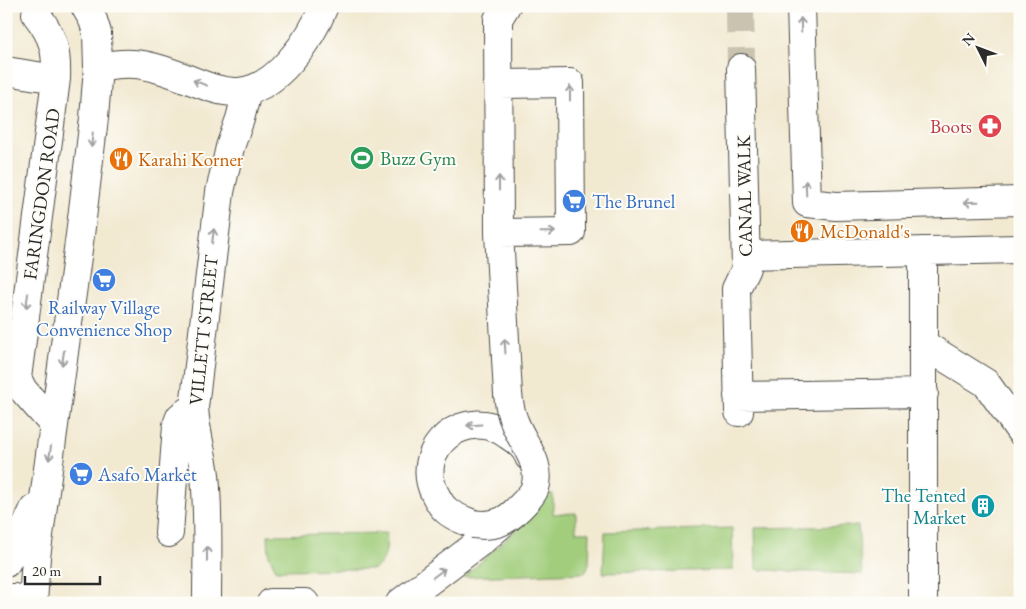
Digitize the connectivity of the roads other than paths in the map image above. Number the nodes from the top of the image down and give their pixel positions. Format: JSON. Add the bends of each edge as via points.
{"nodes":[{"id":1,"x":324,"y":6,"type":"edge"},
{"id":2,"x":506,"y":6,"type":"edge"},
{"id":3,"x":801,"y":6,"type":"edge"},
{"id":4,"x":36,"y":14,"type":"dead end"},
{"id":5,"x":94,"y":16,"type":"edge"},
{"id":6,"x":98,"y":67,"type":"junction"},
{"id":7,"x":741,"y":68,"type":"tunnel mouth"},
{"id":8,"x":6,"y":71,"type":"edge"},
{"id":9,"x":56,"y":79,"type":"junction"},
{"id":10,"x":498,"y":84,"type":"junction"},
{"id":11,"x":247,"y":92,"type":"junction"},
{"id":12,"x":1020,"y":201,"type":"edge"},
{"id":13,"x":499,"y":233,"type":"junction"},
{"id":14,"x":1020,"y":248,"type":"edge"},
{"id":15,"x":923,"y":251,"type":"junction"},
{"id":16,"x":746,"y":255,"type":"junction"},
{"id":17,"x":923,"y":344,"type":"junction"},
{"id":18,"x":924,"y":401,"type":"junction"},
{"id":19,"x":194,"y":406,"type":"junction"},
{"id":20,"x":54,"y":425,"type":"junction"},
{"id":21,"x":1020,"y":431,"type":"edge"},
{"id":22,"x":46,"y":480,"type":"junction"},
{"id":23,"x":207,"y":504,"type":"junction"},
{"id":24,"x":171,"y":506,"type":"junction"},
{"id":25,"x":169,"y":533,"type":"dead end"},
{"id":26,"x":6,"y":563,"type":"edge"},
{"id":27,"x":6,"y":598,"type":"edge"},
{"id":28,"x":19,"y":603,"type":"edge"},
{"id":29,"x":33,"y":603,"type":"edge"},
{"id":30,"x":207,"y":603,"type":"edge"},
{"id":31,"x":271,"y":603,"type":"edge"},
{"id":32,"x":305,"y":603,"type":"edge"},
{"id":33,"x":400,"y":603,"type":"edge"},
{"id":34,"x":923,"y":603,"type":"edge"}],
"edges":[{"from":1,"to":11,"type":"street","via":[[309,36],[282,69],[264,84]]},
{"from":2,"to":10,"type":"street","via":[[498,19]]},
{"from":12,"to":3,"type":"street","one_way":true,"via":[[836,206],[807,203]]},
{"from":4,"to":9,"type":"street","name":"FARINGDON ROAD","via":[[52,37],[57,57]]},
{"from":5,"to":6,"type":"street"},
{"from":11,"to":6,"type":"street","one_way":true,"via":[[216,89],[143,64]]},
{"from":6,"to":20,"type":"street","one_way":true,"via":[[89,168]]},
{"from":7,"to":16,"type":"street","name":"CANAL WALK"},
{"from":8,"to":9,"type":"street"},
{"from":9,"to":20,"type":"street","name":"FARINGDON ROAD","one_way":true,"via":[[17,371],[23,390]]},
{"from":13,"to":10,"type":"street","one_way":true},
{"from":13,"to":10,"type":"street","one_way":true,"via":[[572,232],[570,83]]},
{"from":19,"to":11,"type":"street","name":"VILLETT STREET","one_way":true,"via":[[220,192]]},
{"from":33,"to":13,"type":"street","one_way":true,"bridge":true,"via":[[484,539],[506,520],[512,516],[522,506],[527,499],[532,492],[534,475],[528,453],[500,429],[477,423],[448,435],[435,450],[430,469],[432,488],[439,502],[451,514],[485,526],[497,523],[503,521],[510,518],[516,511],[523,504],[528,498],[534,490],[538,476],[534,460],[513,420],[508,394]]},
{"from":14,"to":15,"type":"street"},
{"from":15,"to":16,"type":"street"},
{"from":15,"to":17,"type":"street"},
{"from":16,"to":18,"type":"street","name":"CANAL WALK","via":[[746,268],[736,289],[738,404]]},
{"from":17,"to":18,"type":"street"},
{"from":17,"to":21,"type":"street","via":[[986,384]]},
{"from":18,"to":34,"type":"street"},
{"from":19,"to":23,"type":"street","name":"VILLETT STREET"},
{"from":19,"to":24,"type":"street","via":[[180,417],[177,425]]},
{"from":20,"to":22,"type":"street","one_way":true},
{"from":22,"to":26,"type":"street","via":[[19,542]]},
{"from":22,"to":29,"type":"street"},
{"from":23,"to":24,"type":"street"},
{"from":30,"to":23,"type":"street","name":"VILLETT STREET","one_way":true},
{"from":24,"to":25,"type":"street"},
{"from":27,"to":28,"type":"street","via":[[14,598]]},
{"from":31,"to":32,"type":"street"}]}
